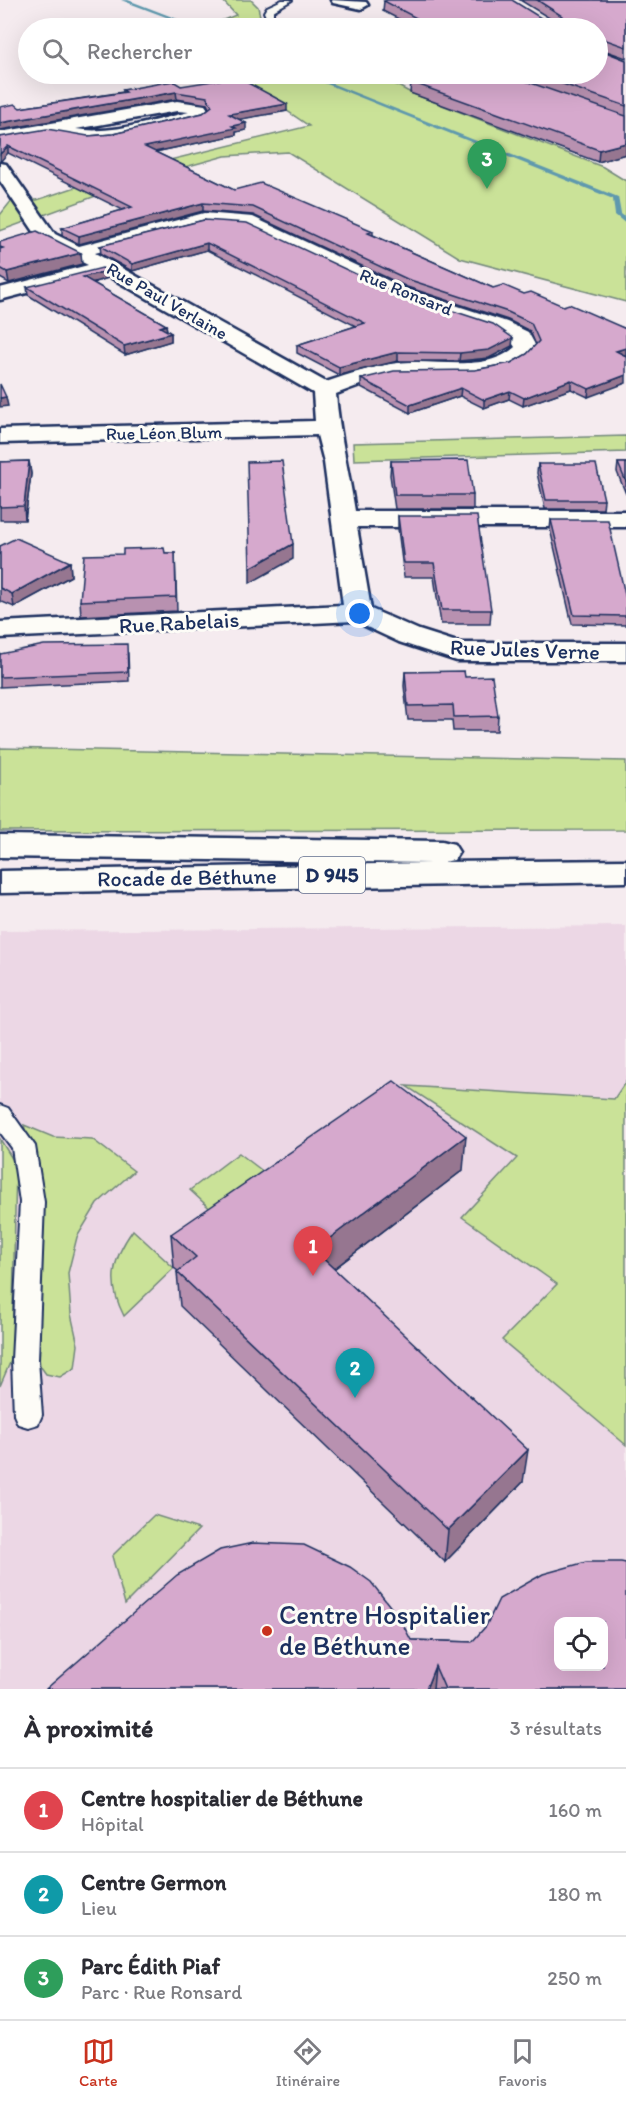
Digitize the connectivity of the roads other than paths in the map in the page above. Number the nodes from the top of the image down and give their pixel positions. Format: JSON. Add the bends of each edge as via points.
{"nodes":[{"id":1,"x":288,"y":0,"type":"edge"},
{"id":2,"x":338,"y":0,"type":"edge"},
{"id":3,"x":361,"y":5,"type":"dead end"},
{"id":4,"x":270,"y":17,"type":"dead end"},
{"id":5,"x":49,"y":129,"type":"junction"},
{"id":6,"x":0,"y":137,"type":"edge"},
{"id":7,"x":0,"y":168,"type":"edge"},
{"id":8,"x":78,"y":252,"type":"junction"},
{"id":9,"x":106,"y":266,"type":"junction"},
{"id":10,"x":0,"y":294,"type":"edge"},
{"id":11,"x":324,"y":390,"type":"junction"},
{"id":12,"x":327,"y":428,"type":"junction"},
{"id":13,"x":0,"y":436,"type":"edge"},
{"id":14,"x":343,"y":519,"type":"junction"},
{"id":15,"x":626,"y":519,"type":"edge"},
{"id":16,"x":358,"y":613,"type":"junction"},
{"id":17,"x":0,"y":630,"type":"edge"},
{"id":18,"x":626,"y":652,"type":"edge"},
{"id":19,"x":0,"y":846,"type":"edge"},
{"id":20,"x":626,"y":854,"type":"edge"},
{"id":21,"x":626,"y":871,"type":"edge"},
{"id":22,"x":554,"y":872,"type":"junction"},
{"id":23,"x":0,"y":882,"type":"edge"},
{"id":24,"x":626,"y":886,"type":"edge"},
{"id":25,"x":0,"y":1114,"type":"edge"},
{"id":26,"x":28,"y":1415,"type":"dead end"}],
"edges":[{"from":1,"to":4,"type":"lane","via":[[270,9]]},
{"from":2,"to":3,"type":"street"},
{"from":5,"to":5,"type":"street","via":[[177,106],[202,112],[114,134],[89,136]]},
{"from":5,"to":6,"type":"street"},
{"from":7,"to":8,"type":"street","name":"Rue Paul Verlaine","via":[[48,238]]},
{"from":8,"to":9,"type":"street","name":"Rue Paul Verlaine"},
{"from":8,"to":11,"type":"street","name":"Rue Ronsard","via":[[204,219],[253,223],[399,293],[500,326],[520,337],[526,348],[513,360],[493,368],[401,369],[370,374]]},
{"from":9,"to":10,"type":"street"},
{"from":9,"to":11,"type":"street","name":"Rue Paul Verlaine"},
{"from":11,"to":12,"type":"street"},
{"from":12,"to":13,"type":"street","name":"Rue Léon Blum"},
{"from":12,"to":14,"type":"street"},
{"from":14,"to":15,"type":"street"},
{"from":14,"to":16,"type":"street"},
{"from":16,"to":17,"type":"street","name":"Rue Rabelais"},
{"from":16,"to":18,"type":"street","name":"Rue Jules Verne","via":[[457,652]]},
{"from":19,"to":20,"type":"street","name":"Rocade de Béthune","number":"D 945"},
{"from":21,"to":22,"type":"street","name":"Rocade de Béthune","number":"D 945"},
{"from":22,"to":23,"type":"street","name":"Rocade de Béthune","number":"D 945"},
{"from":22,"to":24,"type":"street"},
{"from":25,"to":26,"type":"lane","via":[[23,1146],[32,1202],[25,1360]]}]}
